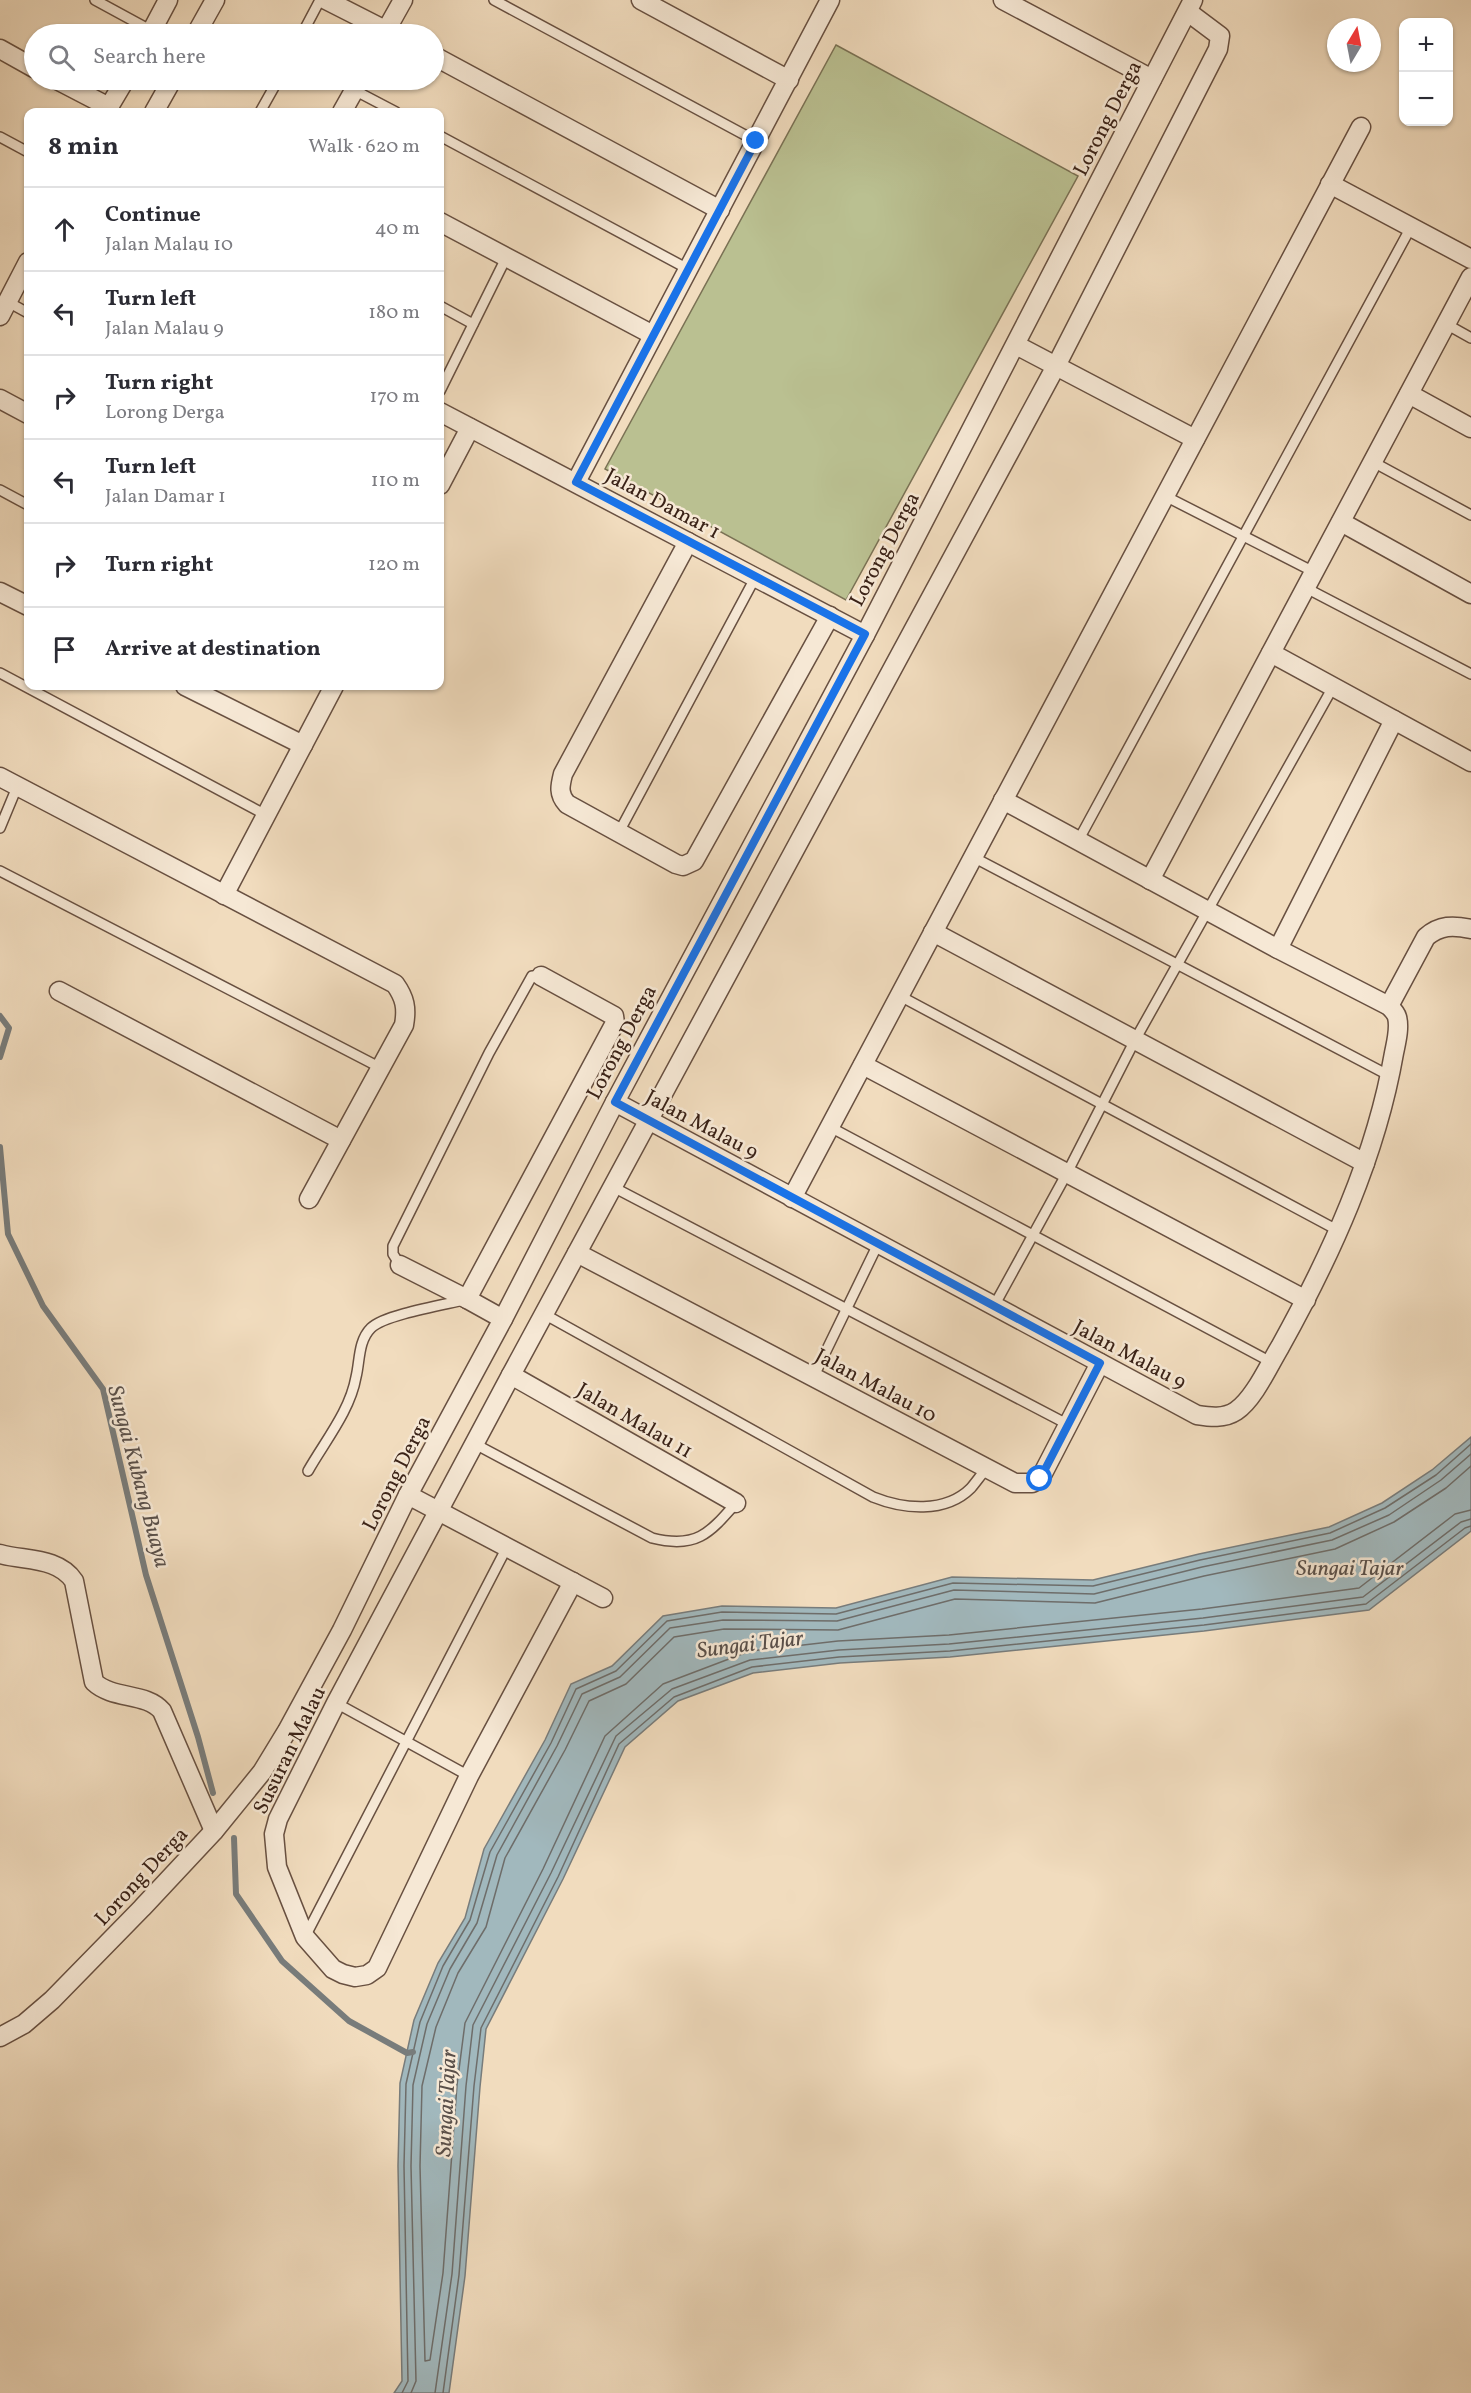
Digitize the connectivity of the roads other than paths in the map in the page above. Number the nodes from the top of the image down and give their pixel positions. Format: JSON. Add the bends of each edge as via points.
{"nodes":[{"id":1,"x":95,"y":0,"type":"edge"},
{"id":2,"x":168,"y":0,"type":"edge"},
{"id":3,"x":215,"y":0,"type":"edge"},
{"id":4,"x":320,"y":0,"type":"edge"},
{"id":5,"x":326,"y":0,"type":"edge"},
{"id":6,"x":403,"y":0,"type":"edge"},
{"id":7,"x":494,"y":0,"type":"edge"},
{"id":8,"x":641,"y":0,"type":"edge"},
{"id":9,"x":1003,"y":0,"type":"edge"},
{"id":10,"x":824,"y":2,"type":"edge"},
{"id":11,"x":1191,"y":6,"type":"edge"},
{"id":12,"x":136,"y":24,"type":"edge"},
{"id":13,"x":156,"y":24,"type":"edge"},
{"id":14,"x":202,"y":24,"type":"edge"},
{"id":15,"x":307,"y":24,"type":"edge"},
{"id":16,"x":371,"y":24,"type":"edge"},
{"id":17,"x":392,"y":24,"type":"edge"},
{"id":18,"x":0,"y":49,"type":"edge"},
{"id":19,"x":444,"y":61,"type":"edge"},
{"id":20,"x":24,"y":62,"type":"edge"},
{"id":21,"x":1152,"y":79,"type":"junction"},
{"id":22,"x":789,"y":80,"type":"junction"},
{"id":23,"x":74,"y":90,"type":"edge"},
{"id":24,"x":119,"y":90,"type":"edge"},
{"id":25,"x":166,"y":90,"type":"edge"},
{"id":26,"x":272,"y":90,"type":"edge"},
{"id":27,"x":354,"y":90,"type":"edge"},
{"id":28,"x":364,"y":90,"type":"edge"},
{"id":29,"x":105,"y":108,"type":"edge"},
{"id":30,"x":109,"y":108,"type":"edge"},
{"id":31,"x":156,"y":108,"type":"edge"},
{"id":32,"x":262,"y":108,"type":"edge"},
{"id":33,"x":344,"y":108,"type":"edge"},
{"id":34,"x":390,"y":108,"type":"edge"},
{"id":35,"x":1361,"y":127,"type":"dead end"},
{"id":36,"x":0,"y":137,"type":"edge"},
{"id":37,"x":444,"y":138,"type":"edge"},
{"id":38,"x":756,"y":141,"type":"junction"},
{"id":39,"x":24,"y":150,"type":"edge"},
{"id":40,"x":1330,"y":184,"type":"junction"},
{"id":41,"x":720,"y":210,"type":"junction"},
{"id":42,"x":444,"y":224,"type":"edge"},
{"id":43,"x":1411,"y":227,"type":"junction"},
{"id":44,"x":506,"y":258,"type":"junction"},
{"id":45,"x":1471,"y":259,"type":"edge"},
{"id":46,"x":688,"y":269,"type":"junction"},
{"id":47,"x":24,"y":270,"type":"edge"},
{"id":48,"x":1471,"y":278,"type":"edge"},
{"id":49,"x":444,"y":308,"type":"edge"},
{"id":50,"x":4,"y":309,"type":"edge"},
{"id":51,"x":24,"y":312,"type":"edge"},
{"id":52,"x":473,"y":324,"type":"junction"},
{"id":53,"x":1446,"y":324,"type":"junction"},
{"id":54,"x":653,"y":335,"type":"junction"},
{"id":55,"x":1471,"y":338,"type":"edge"},
{"id":56,"x":1016,"y":345,"type":"junction"},
{"id":57,"x":1056,"y":366,"type":"junction"},
{"id":58,"x":444,"y":383,"type":"edge"},
{"id":59,"x":1409,"y":394,"type":"junction"},
{"id":60,"x":0,"y":399,"type":"edge"},
{"id":61,"x":24,"y":412,"type":"edge"},
{"id":62,"x":444,"y":414,"type":"edge"},
{"id":63,"x":470,"y":428,"type":"junction"},
{"id":64,"x":1471,"y":428,"type":"edge"},
{"id":65,"x":1195,"y":439,"type":"junction"},
{"id":66,"x":1373,"y":462,"type":"junction"},
{"id":67,"x":444,"y":477,"type":"edge"},
{"id":68,"x":576,"y":482,"type":"junction"},
{"id":69,"x":0,"y":490,"type":"edge"},
{"id":70,"x":1165,"y":496,"type":"junction"},
{"id":71,"x":24,"y":503,"type":"edge"},
{"id":72,"x":1471,"y":515,"type":"edge"},
{"id":73,"x":1341,"y":522,"type":"junction"},
{"id":74,"x":1245,"y":537,"type":"junction"},
{"id":75,"x":688,"y":542,"type":"junction"},
{"id":76,"x":1314,"y":572,"type":"junction"},
{"id":77,"x":755,"y":578,"type":"junction"},
{"id":78,"x":1305,"y":588,"type":"junction"},
{"id":79,"x":0,"y":592,"type":"edge"},
{"id":80,"x":1471,"y":594,"type":"edge"},
{"id":81,"x":24,"y":604,"type":"edge"},
{"id":82,"x":830,"y":616,"type":"junction"},
{"id":83,"x":865,"y":634,"type":"junction"},
{"id":84,"x":1271,"y":653,"type":"junction"},
{"id":85,"x":0,"y":673,"type":"edge"},
{"id":86,"x":1471,"y":674,"type":"edge"},
{"id":87,"x":24,"y":686,"type":"edge"},
{"id":88,"x":1333,"y":687,"type":"junction"},
{"id":89,"x":32,"y":690,"type":"edge"},
{"id":90,"x":193,"y":690,"type":"edge"},
{"id":91,"x":332,"y":690,"type":"edge"},
{"id":92,"x":1394,"y":720,"type":"junction"},
{"id":93,"x":303,"y":745,"type":"junction"},
{"id":94,"x":1471,"y":762,"type":"edge"},
{"id":95,"x":0,"y":777,"type":"edge"},
{"id":96,"x":17,"y":787,"type":"junction"},
{"id":97,"x":1003,"y":800,"type":"junction"},
{"id":98,"x":266,"y":815,"type":"junction"},
{"id":99,"x":0,"y":828,"type":"edge"},
{"id":100,"x":618,"y":834,"type":"junction"},
{"id":101,"x":1078,"y":841,"type":"junction"},
{"id":102,"x":973,"y":857,"type":"junction"},
{"id":103,"x":0,"y":871,"type":"edge"},
{"id":104,"x":1150,"y":880,"type":"junction"},
{"id":105,"x":224,"y":895,"type":"junction"},
{"id":106,"x":1208,"y":911,"type":"junction"},
{"id":107,"x":1471,"y":928,"type":"edge"},
{"id":108,"x":933,"y":932,"type":"junction"},
{"id":109,"x":1278,"y":949,"type":"junction"},
{"id":110,"x":1178,"y":965,"type":"junction"},
{"id":111,"x":541,"y":976,"type":"joint"},
{"id":112,"x":59,"y":991,"type":"dead end"},
{"id":113,"x":900,"y":996,"type":"junction"},
{"id":114,"x":1389,"y":1006,"type":"junction"},
{"id":115,"x":1135,"y":1040,"type":"junction"},
{"id":116,"x":863,"y":1065,"type":"junction"},
{"id":117,"x":381,"y":1068,"type":"junction"},
{"id":118,"x":1390,"y":1076,"type":"junction"},
{"id":119,"x":615,"y":1102,"type":"junction"},
{"id":120,"x":1102,"y":1104,"type":"junction"},
{"id":121,"x":648,"y":1121,"type":"junction"},
{"id":122,"x":830,"y":1127,"type":"junction"},
{"id":123,"x":340,"y":1140,"type":"junction"},
{"id":124,"x":1365,"y":1163,"type":"junction"},
{"id":125,"x":1067,"y":1173,"type":"junction"},
{"id":126,"x":613,"y":1187,"type":"junction"},
{"id":127,"x":792,"y":1198,"type":"junction"},
{"id":128,"x":309,"y":1199,"type":"dead end"},
{"id":129,"x":1339,"y":1231,"type":"junction"},
{"id":130,"x":1032,"y":1235,"type":"junction"},
{"id":131,"x":878,"y":1244,"type":"junction"},
{"id":132,"x":577,"y":1253,"type":"junction"},
{"id":133,"x":400,"y":1265,"type":"joint"},
{"id":134,"x":467,"y":1299,"type":"junction"},
{"id":135,"x":1306,"y":1300,"type":"junction"},
{"id":136,"x":993,"y":1306,"type":"junction"},
{"id":137,"x":847,"y":1309,"type":"junction"},
{"id":138,"x":544,"y":1314,"type":"junction"},
{"id":139,"x":503,"y":1319,"type":"junction"},
{"id":140,"x":1271,"y":1362,"type":"junction"},
{"id":141,"x":1100,"y":1363,"type":"junction"},
{"id":142,"x":511,"y":1375,"type":"junction"},
{"id":143,"x":813,"y":1378,"type":"junction"},
{"id":144,"x":1069,"y":1425,"type":"junction"},
{"id":145,"x":475,"y":1443,"type":"junction"},
{"id":146,"x":986,"y":1469,"type":"junction"},
{"id":147,"x":308,"y":1471,"type":"dead end"},
{"id":148,"x":408,"y":1495,"type":"junction"},
{"id":149,"x":736,"y":1503,"type":"joint"},
{"id":150,"x":439,"y":1511,"type":"junction"},
{"id":151,"x":507,"y":1547,"type":"junction"},
{"id":152,"x":0,"y":1554,"type":"edge"},
{"id":153,"x":573,"y":1582,"type":"junction"},
{"id":154,"x":603,"y":1598,"type":"dead end"},
{"id":155,"x":336,"y":1703,"type":"junction"},
{"id":156,"x":404,"y":1742,"type":"junction"},
{"id":157,"x":469,"y":1776,"type":"junction"},
{"id":158,"x":214,"y":1831,"type":"junction"},
{"id":159,"x":305,"y":1937,"type":"junction"},
{"id":160,"x":0,"y":2037,"type":"edge"}],
"edges":[{"from":1,"to":12,"type":"lane"},
{"from":2,"to":13,"type":"street"},
{"from":3,"to":14,"type":"street"},
{"from":4,"to":15,"type":"lane"},
{"from":5,"to":16,"type":"street"},
{"from":6,"to":17,"type":"street"},
{"from":7,"to":38,"type":"lane"},
{"from":8,"to":22,"type":"street"},
{"from":9,"to":21,"type":"street"},
{"from":10,"to":22,"type":"street"},
{"from":11,"to":21,"type":"street","name":"Lorong Derga"},
{"from":11,"to":57,"type":"street","name":"Susuran Malau","via":[[1220,36],[1218,49]]},
{"from":18,"to":20,"type":"street"},
{"from":19,"to":41,"type":"street"},
{"from":21,"to":56,"type":"street","name":"Lorong Derga"},
{"from":22,"to":38,"type":"street"},
{"from":23,"to":29,"type":"street"},
{"from":24,"to":30,"type":"street"},
{"from":25,"to":31,"type":"street"},
{"from":26,"to":32,"type":"lane"},
{"from":27,"to":33,"type":"street"},
{"from":28,"to":34,"type":"lane"},
{"from":35,"to":40,"type":"street"},
{"from":36,"to":39,"type":"lane"},
{"from":37,"to":46,"type":"lane"},
{"from":38,"to":41,"type":"street"},
{"from":40,"to":43,"type":"street"},
{"from":40,"to":65,"type":"street"},
{"from":41,"to":46,"type":"street"},
{"from":42,"to":44,"type":"street"},
{"from":43,"to":45,"type":"street"},
{"from":43,"to":74,"type":"lane"},
{"from":44,"to":52,"type":"lane"},
{"from":44,"to":54,"type":"street"},
{"from":46,"to":54,"type":"street"},
{"from":47,"to":50,"type":"street"},
{"from":48,"to":53,"type":"street"},
{"from":49,"to":52,"type":"lane"},
{"from":50,"to":51,"type":"lane"},
{"from":52,"to":58,"type":"lane"},
{"from":53,"to":55,"type":"lane"},
{"from":53,"to":59,"type":"street"},
{"from":54,"to":68,"type":"street"},
{"from":56,"to":57,"type":"street"},
{"from":56,"to":83,"type":"street","name":"Lorong Derga"},
{"from":57,"to":65,"type":"street"},
{"from":57,"to":121,"type":"street","name":"Susuran Malau"},
{"from":59,"to":64,"type":"street"},
{"from":59,"to":66,"type":"street"},
{"from":60,"to":61,"type":"street"},
{"from":62,"to":63,"type":"street","name":"Jalan Damar 1"},
{"from":63,"to":67,"type":"street"},
{"from":63,"to":68,"type":"street","name":"Jalan Damar 1"},
{"from":65,"to":70,"type":"street"},
{"from":66,"to":72,"type":"lane"},
{"from":66,"to":73,"type":"street"},
{"from":68,"to":75,"type":"street","name":"Jalan Damar 1"},
{"from":69,"to":71,"type":"lane"},
{"from":70,"to":74,"type":"lane"},
{"from":70,"to":97,"type":"street"},
{"from":73,"to":76,"type":"street"},
{"from":73,"to":80,"type":"street"},
{"from":74,"to":76,"type":"lane"},
{"from":74,"to":101,"type":"lane"},
{"from":75,"to":77,"type":"street","name":"Jalan Damar 1"},
{"from":75,"to":100,"type":"street","via":[[560,786],[567,804]]},
{"from":76,"to":78,"type":"street"},
{"from":77,"to":82,"type":"street","name":"Jalan Damar 1"},
{"from":77,"to":100,"type":"lane"},
{"from":78,"to":84,"type":"street"},
{"from":78,"to":86,"type":"lane"},
{"from":79,"to":81,"type":"street"},
{"from":82,"to":83,"type":"street","name":"Jalan Damar 1"},
{"from":82,"to":100,"type":"street","via":[[694,861],[683,866],[676,864]]},
{"from":83,"to":119,"type":"street","name":"Lorong Derga"},
{"from":84,"to":88,"type":"street"},
{"from":84,"to":104,"type":"street"},
{"from":85,"to":87,"type":"lane"},
{"from":88,"to":92,"type":"street"},
{"from":88,"to":106,"type":"lane"},
{"from":89,"to":98,"type":"lane"},
{"from":90,"to":93,"type":"street"},
{"from":91,"to":93,"type":"street"},
{"from":92,"to":94,"type":"street"},
{"from":92,"to":109,"type":"street"},
{"from":93,"to":98,"type":"street"},
{"from":95,"to":96,"type":"street"},
{"from":96,"to":99,"type":"lane"},
{"from":96,"to":105,"type":"street"},
{"from":97,"to":101,"type":"street"},
{"from":97,"to":102,"type":"street"},
{"from":98,"to":105,"type":"street"},
{"from":101,"to":104,"type":"street"},
{"from":102,"to":108,"type":"street"},
{"from":102,"to":110,"type":"lane"},
{"from":103,"to":117,"type":"lane"},
{"from":104,"to":106,"type":"street"},
{"from":105,"to":117,"type":"street","via":[[395,984],[406,1009],[404,1025]]},
{"from":106,"to":109,"type":"street"},
{"from":106,"to":110,"type":"lane"},
{"from":107,"to":114,"type":"street","via":[[1445,926],[1426,937]]},
{"from":108,"to":113,"type":"street"},
{"from":108,"to":115,"type":"street"},
{"from":109,"to":114,"type":"street"},
{"from":110,"to":115,"type":"lane"},
{"from":110,"to":118,"type":"lane"},
{"from":111,"to":133,"type":"lane","via":[[532,976],[489,1053],[393,1246]]},
{"from":111,"to":134,"type":"street","via":[[614,1017],[615,1023]]},
{"from":112,"to":123,"type":"street"},
{"from":113,"to":116,"type":"street"},
{"from":113,"to":120,"type":"lane"},
{"from":114,"to":118,"type":"street","name":"Jalan Malau 9","via":[[1398,1018]]},
{"from":115,"to":120,"type":"lane"},
{"from":115,"to":124,"type":"street"},
{"from":116,"to":122,"type":"street"},
{"from":116,"to":125,"type":"street"},
{"from":117,"to":123,"type":"street"},
{"from":118,"to":124,"type":"street","name":"Jalan Malau 9"},
{"from":119,"to":121,"type":"street","name":"Jalan Malau 9"},
{"from":119,"to":139,"type":"street","name":"Lorong Derga"},
{"from":120,"to":125,"type":"lane"},
{"from":120,"to":129,"type":"lane"},
{"from":121,"to":126,"type":"street","name":"Susuran Malau"},
{"from":121,"to":127,"type":"street","name":"Jalan Malau 9"},
{"from":122,"to":127,"type":"street"},
{"from":122,"to":130,"type":"lane"},
{"from":123,"to":128,"type":"street"},
{"from":124,"to":129,"type":"street","name":"Jalan Malau 9"},
{"from":125,"to":130,"type":"lane"},
{"from":125,"to":135,"type":"street"},
{"from":126,"to":132,"type":"street","name":"Susuran Malau"},
{"from":126,"to":137,"type":"lane"},
{"from":127,"to":131,"type":"street","name":"Jalan Malau 9"},
{"from":129,"to":135,"type":"street","name":"Jalan Malau 9"},
{"from":130,"to":136,"type":"lane"},
{"from":130,"to":140,"type":"lane"},
{"from":131,"to":136,"type":"street","name":"Jalan Malau 9"},
{"from":131,"to":137,"type":"lane"},
{"from":132,"to":138,"type":"street","name":"Susuran Malau"},
{"from":132,"to":143,"type":"street","name":"Jalan Malau 10"},
{"from":133,"to":134,"type":"street"},
{"from":134,"to":139,"type":"street"},
{"from":134,"to":147,"type":"lane","via":[[371,1328],[361,1348],[348,1402]]},
{"from":135,"to":140,"type":"street","name":"Jalan Malau 9"},
{"from":136,"to":141,"type":"street","name":"Jalan Malau 9"},
{"from":137,"to":143,"type":"lane"},
{"from":137,"to":144,"type":"lane"},
{"from":138,"to":142,"type":"street","name":"Susuran Malau"},
{"from":138,"to":146,"type":"lane","via":[[891,1504],[908,1508],[947,1502],[970,1489]]},
{"from":139,"to":148,"type":"street","name":"Lorong Derga"},
{"from":140,"to":141,"type":"street","name":"Jalan Malau 9","via":[[1237,1411],[1212,1418],[1197,1415]]},
{"from":141,"to":144,"type":"street","name":"Jalan Malau 10"},
{"from":142,"to":145,"type":"street","name":"Susuran Malau"},
{"from":142,"to":149,"type":"street","name":"Jalan Malau 11"},
{"from":143,"to":146,"type":"street","name":"Jalan Malau 10"},
{"from":144,"to":146,"type":"street","name":"Jalan Malau 10","via":[[1040,1479],[1032,1484],[1015,1483]]},
{"from":145,"to":149,"type":"lane","via":[[652,1538],[667,1542],[692,1541],[712,1531]]},
{"from":145,"to":150,"type":"street","name":"Susuran Malau"},
{"from":148,"to":150,"type":"street"},
{"from":148,"to":158,"type":"street","name":"Lorong Derga","via":[[287,1731],[262,1773]]},
{"from":150,"to":151,"type":"street"},
{"from":150,"to":155,"type":"street","name":"Susuran Malau"},
{"from":151,"to":153,"type":"street"},
{"from":151,"to":156,"type":"lane"},
{"from":152,"to":158,"type":"street","via":[[48,1563],[69,1574],[74,1581],[94,1682],[104,1691],[151,1703],[162,1711]]},
{"from":153,"to":154,"type":"street"},
{"from":153,"to":157,"type":"street"},
{"from":155,"to":156,"type":"lane"},
{"from":155,"to":159,"type":"street","name":"Susuran Malau","via":[[274,1834],[277,1867]]},
{"from":156,"to":157,"type":"lane"},
{"from":156,"to":159,"type":"lane"},
{"from":157,"to":159,"type":"street","name":"Susuran Malau","via":[[376,1968],[367,1975],[344,1974],[333,1969]]},
{"from":158,"to":160,"type":"street","name":"Lorong Derga","via":[[72,1982],[24,2024]]}]}
